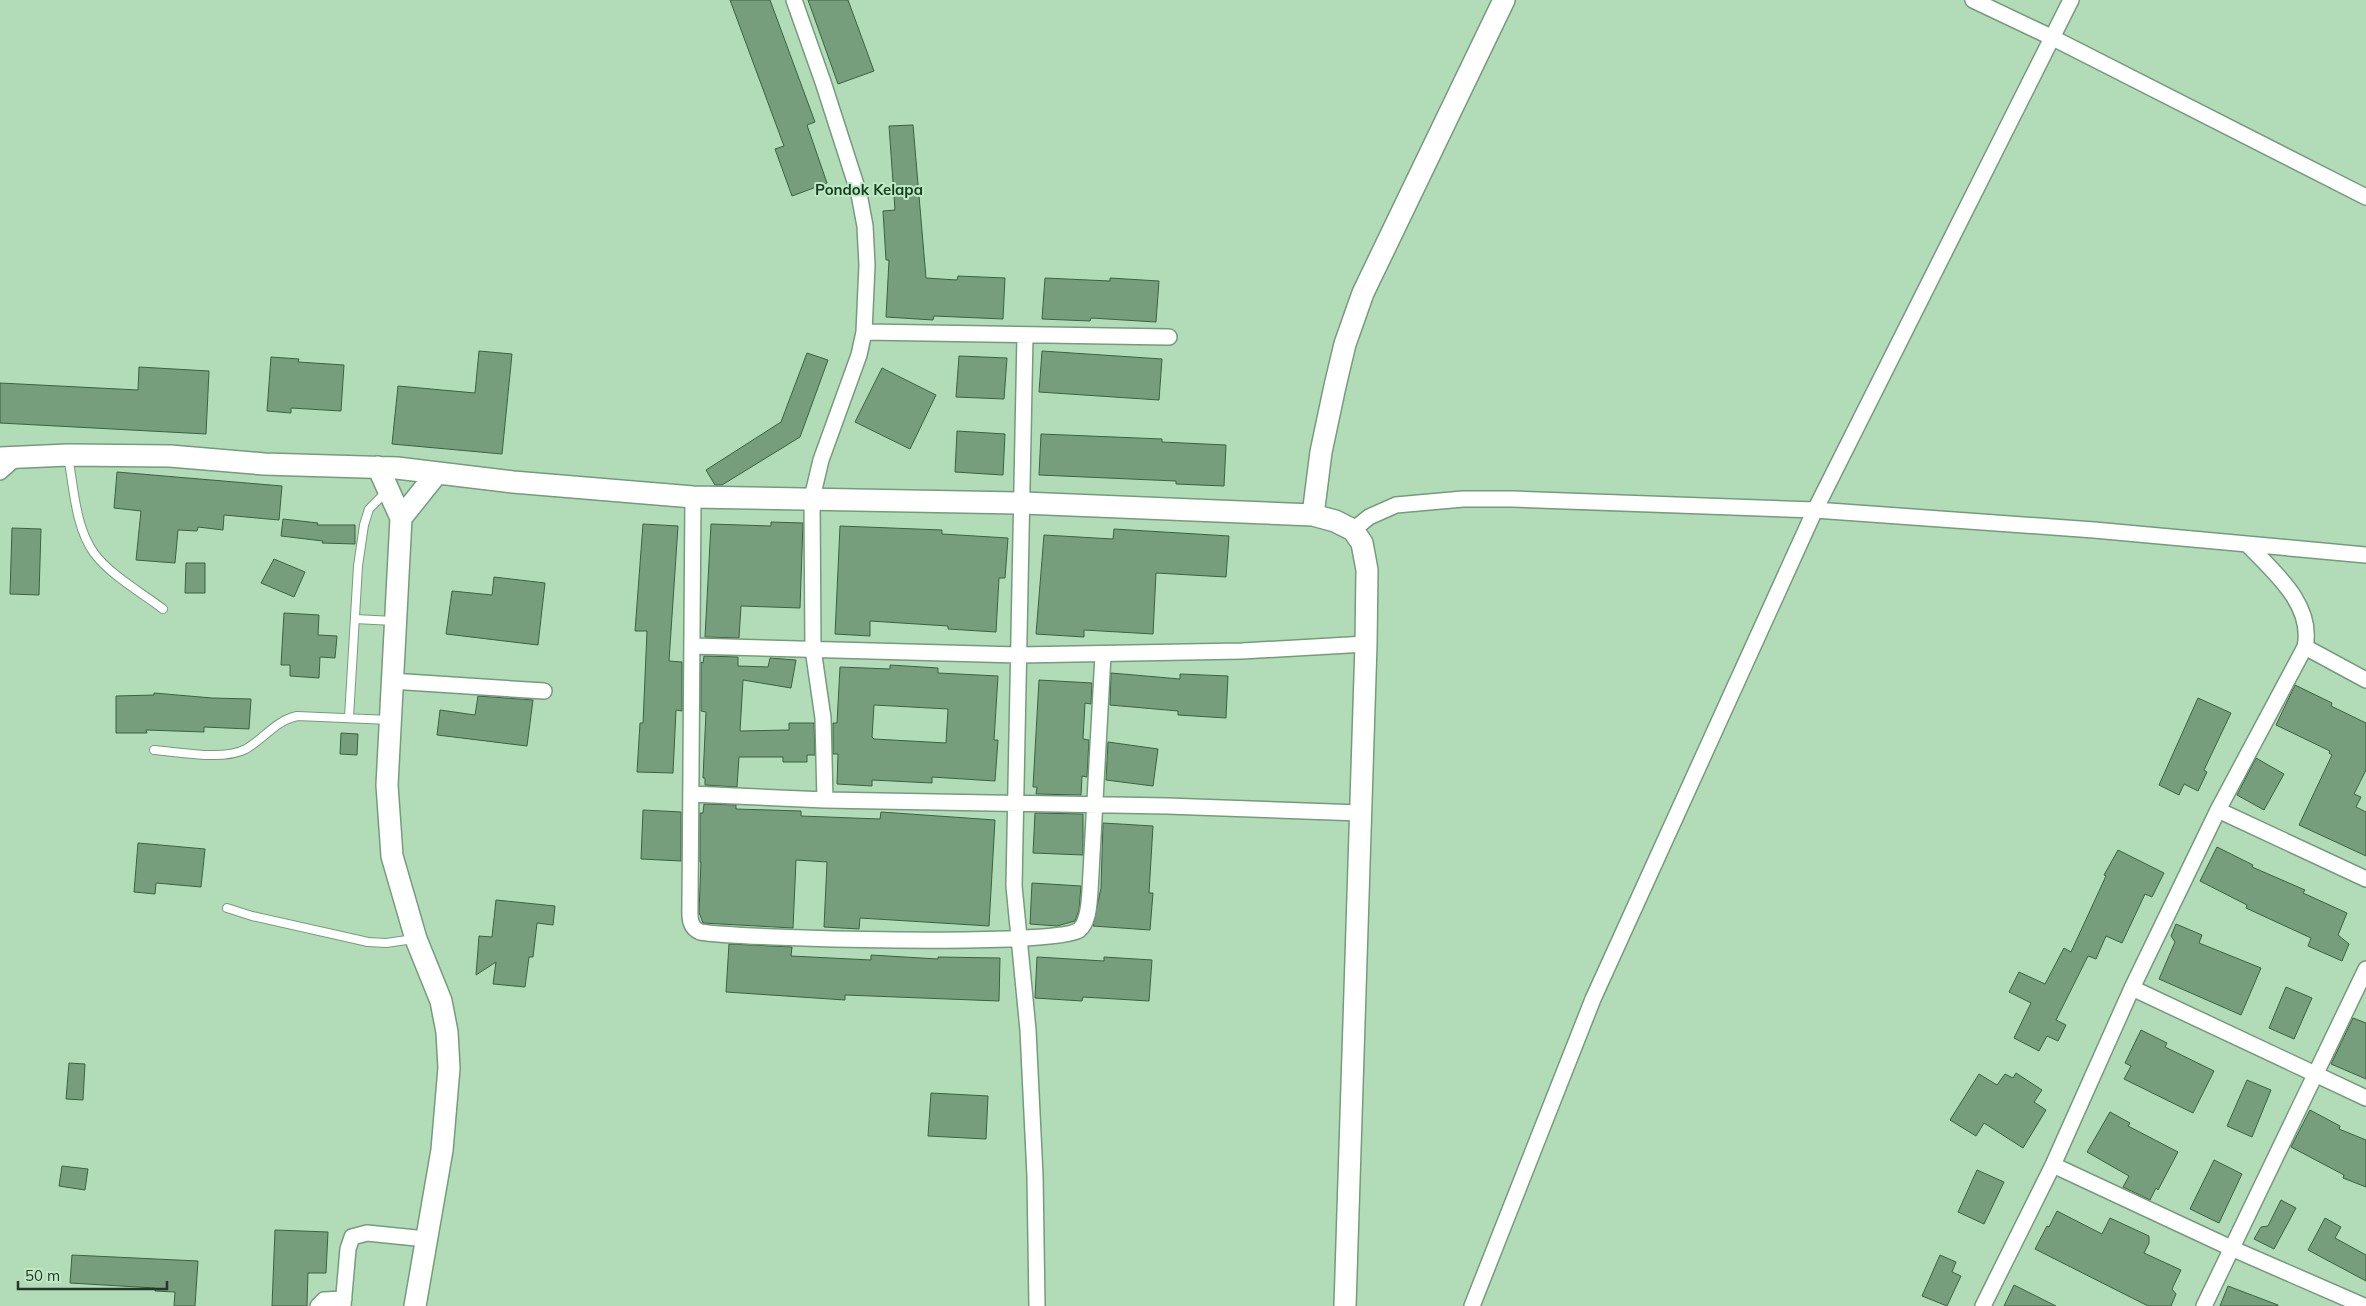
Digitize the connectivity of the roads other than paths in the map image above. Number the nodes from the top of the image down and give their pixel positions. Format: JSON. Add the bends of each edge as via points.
{"nodes":[{"id":1,"x":794,"y":0,"type":"edge"},
{"id":2,"x":1504,"y":0,"type":"edge"},
{"id":3,"x":1973,"y":0,"type":"edge"},
{"id":4,"x":2071,"y":0,"type":"edge"},
{"id":5,"x":2053,"y":38,"type":"junction"},
{"id":6,"x":2366,"y":197,"type":"edge"},
{"id":7,"x":864,"y":332,"type":"junction"},
{"id":8,"x":1025,"y":335,"type":"junction"},
{"id":9,"x":1169,"y":337,"type":"dead end"},
{"id":10,"x":68,"y":455,"type":"junction"},
{"id":11,"x":9,"y":458,"type":"edge"},
{"id":12,"x":378,"y":467,"type":"junction"},
{"id":13,"x":0,"y":472,"type":"edge"},
{"id":14,"x":437,"y":472,"type":"junction"},
{"id":15,"x":388,"y":490,"type":"junction"},
{"id":16,"x":693,"y":497,"type":"junction"},
{"id":17,"x":812,"y":498,"type":"junction"},
{"id":18,"x":1023,"y":503,"type":"junction"},
{"id":19,"x":1815,"y":510,"type":"junction"},
{"id":20,"x":1313,"y":515,"type":"junction"},
{"id":21,"x":401,"y":518,"type":"junction"},
{"id":22,"x":1353,"y":530,"type":"junction"},
{"id":23,"x":2248,"y":545,"type":"junction"},
{"id":24,"x":2366,"y":555,"type":"edge"},
{"id":25,"x":163,"y":609,"type":"dead end"},
{"id":26,"x":355,"y":619,"type":"junction"},
{"id":27,"x":394,"y":621,"type":"junction"},
{"id":28,"x":1366,"y":644,"type":"junction"},
{"id":29,"x":692,"y":646,"type":"junction"},
{"id":30,"x":2304,"y":646,"type":"junction"},
{"id":31,"x":813,"y":650,"type":"junction"},
{"id":32,"x":1019,"y":655,"type":"junction"},
{"id":33,"x":1103,"y":655,"type":"junction"},
{"id":34,"x":2366,"y":680,"type":"edge"},
{"id":35,"x":391,"y":681,"type":"junction"},
{"id":36,"x":544,"y":692,"type":"dead end"},
{"id":37,"x":349,"y":717,"type":"junction"},
{"id":38,"x":390,"y":720,"type":"junction"},
{"id":39,"x":154,"y":750,"type":"dead end"},
{"id":40,"x":691,"y":794,"type":"junction"},
{"id":41,"x":826,"y":800,"type":"junction"},
{"id":42,"x":1015,"y":804,"type":"junction"},
{"id":43,"x":1095,"y":804,"type":"junction"},
{"id":44,"x":2218,"y":810,"type":"junction"},
{"id":45,"x":1360,"y":813,"type":"junction"},
{"id":46,"x":2366,"y":879,"type":"edge"},
{"id":47,"x":227,"y":908,"type":"dead end"},
{"id":48,"x":1018,"y":938,"type":"junction"},
{"id":49,"x":416,"y":939,"type":"junction"},
{"id":50,"x":2366,"y":970,"type":"edge"},
{"id":51,"x":2132,"y":988,"type":"junction"},
{"id":52,"x":2316,"y":1076,"type":"junction"},
{"id":53,"x":2366,"y":1098,"type":"edge"},
{"id":54,"x":2052,"y":1165,"type":"junction"},
{"id":55,"x":426,"y":1239,"type":"junction"},
{"id":56,"x":2231,"y":1248,"type":"junction"},
{"id":57,"x":343,"y":1303,"type":"edge"},
{"id":58,"x":318,"y":1306,"type":"edge"},
{"id":59,"x":415,"y":1306,"type":"edge"},
{"id":60,"x":1037,"y":1306,"type":"edge"},
{"id":61,"x":1345,"y":1306,"type":"edge"},
{"id":62,"x":1472,"y":1306,"type":"edge"},
{"id":63,"x":1983,"y":1306,"type":"edge"},
{"id":64,"x":2204,"y":1306,"type":"edge"},
{"id":65,"x":2364,"y":1306,"type":"edge"}],
"edges":[{"from":1,"to":7,"type":"street","via":[[859,194],[867,264]]},
{"from":2,"to":20,"type":"street","via":[[1363,293],[1345,344],[1335,386],[1321,452]]},
{"from":3,"to":5,"type":"street"},
{"from":4,"to":5,"type":"street"},
{"from":5,"to":6,"type":"street"},
{"from":5,"to":19,"type":"street"},
{"from":7,"to":8,"type":"street"},
{"from":7,"to":17,"type":"street","via":[[856,364],[821,460]]},
{"from":8,"to":9,"type":"street"},
{"from":8,"to":18,"type":"street"},
{"from":10,"to":11,"type":"street"},
{"from":10,"to":12,"type":"street","via":[[170,456],[264,464]]},
{"from":10,"to":25,"type":"lane","via":[[85,537],[94,554]]},
{"from":11,"to":13,"type":"street"},
{"from":12,"to":14,"type":"street"},
{"from":12,"to":15,"type":"street"},
{"from":14,"to":16,"type":"street"},
{"from":14,"to":21,"type":"street"},
{"from":15,"to":21,"type":"street"},
{"from":15,"to":26,"type":"lane","via":[[366,515],[358,566]]},
{"from":16,"to":17,"type":"street"},
{"from":16,"to":29,"type":"street"},
{"from":17,"to":18,"type":"street"},
{"from":17,"to":31,"type":"street"},
{"from":18,"to":20,"type":"street"},
{"from":18,"to":32,"type":"street"},
{"from":19,"to":22,"type":"street","via":[[1462,499],[1396,505],[1368,517]]},
{"from":19,"to":23,"type":"street","via":[[2094,530]]},
{"from":19,"to":62,"type":"street","via":[[1593,998]]},
{"from":20,"to":22,"type":"street"},
{"from":21,"to":27,"type":"street"},
{"from":22,"to":28,"type":"street","via":[[1359,535],[1365,552]]},
{"from":23,"to":24,"type":"street"},
{"from":23,"to":30,"type":"street","via":[[2288,585],[2307,628]]},
{"from":26,"to":27,"type":"lane"},
{"from":26,"to":37,"type":"lane"},
{"from":27,"to":35,"type":"street"},
{"from":28,"to":33,"type":"street","via":[[1242,652]]},
{"from":28,"to":45,"type":"street"},
{"from":29,"to":31,"type":"street"},
{"from":29,"to":40,"type":"street"},
{"from":30,"to":34,"type":"street"},
{"from":30,"to":44,"type":"street"},
{"from":31,"to":32,"type":"street"},
{"from":31,"to":41,"type":"street","via":[[823,718]]},
{"from":32,"to":33,"type":"street"},
{"from":32,"to":42,"type":"street"},
{"from":33,"to":43,"type":"street"},
{"from":35,"to":36,"type":"street"},
{"from":35,"to":38,"type":"street"},
{"from":37,"to":38,"type":"lane"},
{"from":37,"to":39,"type":"lane","via":[[297,716],[284,719],[255,744],[236,753],[222,755]]},
{"from":38,"to":49,"type":"street","via":[[387,785],[392,856]]},
{"from":40,"to":41,"type":"street"},
{"from":40,"to":48,"type":"street","via":[[690,904],[691,924],[696,930],[774,937]]},
{"from":41,"to":42,"type":"street"},
{"from":42,"to":43,"type":"street"},
{"from":42,"to":48,"type":"street","via":[[1014,886]]},
{"from":43,"to":45,"type":"street"},
{"from":43,"to":48,"type":"street","via":[[1088,911],[1083,926],[1066,935]]},
{"from":44,"to":46,"type":"street"},
{"from":44,"to":51,"type":"street"},
{"from":45,"to":61,"type":"street"},
{"from":47,"to":49,"type":"lane","via":[[368,942]]},
{"from":48,"to":60,"type":"street","via":[[1028,1030]]},
{"from":49,"to":55,"type":"street","via":[[440,1001],[448,1032],[449,1068],[442,1150]]},
{"from":50,"to":52,"type":"street"},
{"from":51,"to":52,"type":"street"},
{"from":51,"to":54,"type":"street"},
{"from":52,"to":53,"type":"street"},
{"from":52,"to":56,"type":"street"},
{"from":54,"to":56,"type":"street"},
{"from":54,"to":63,"type":"street"},
{"from":55,"to":57,"type":"street","via":[[367,1233],[354,1235],[349,1242]]},
{"from":55,"to":59,"type":"street"},
{"from":56,"to":64,"type":"street"},
{"from":56,"to":65,"type":"street"},
{"from":57,"to":58,"type":"street","via":[[324,1300]]}]}
